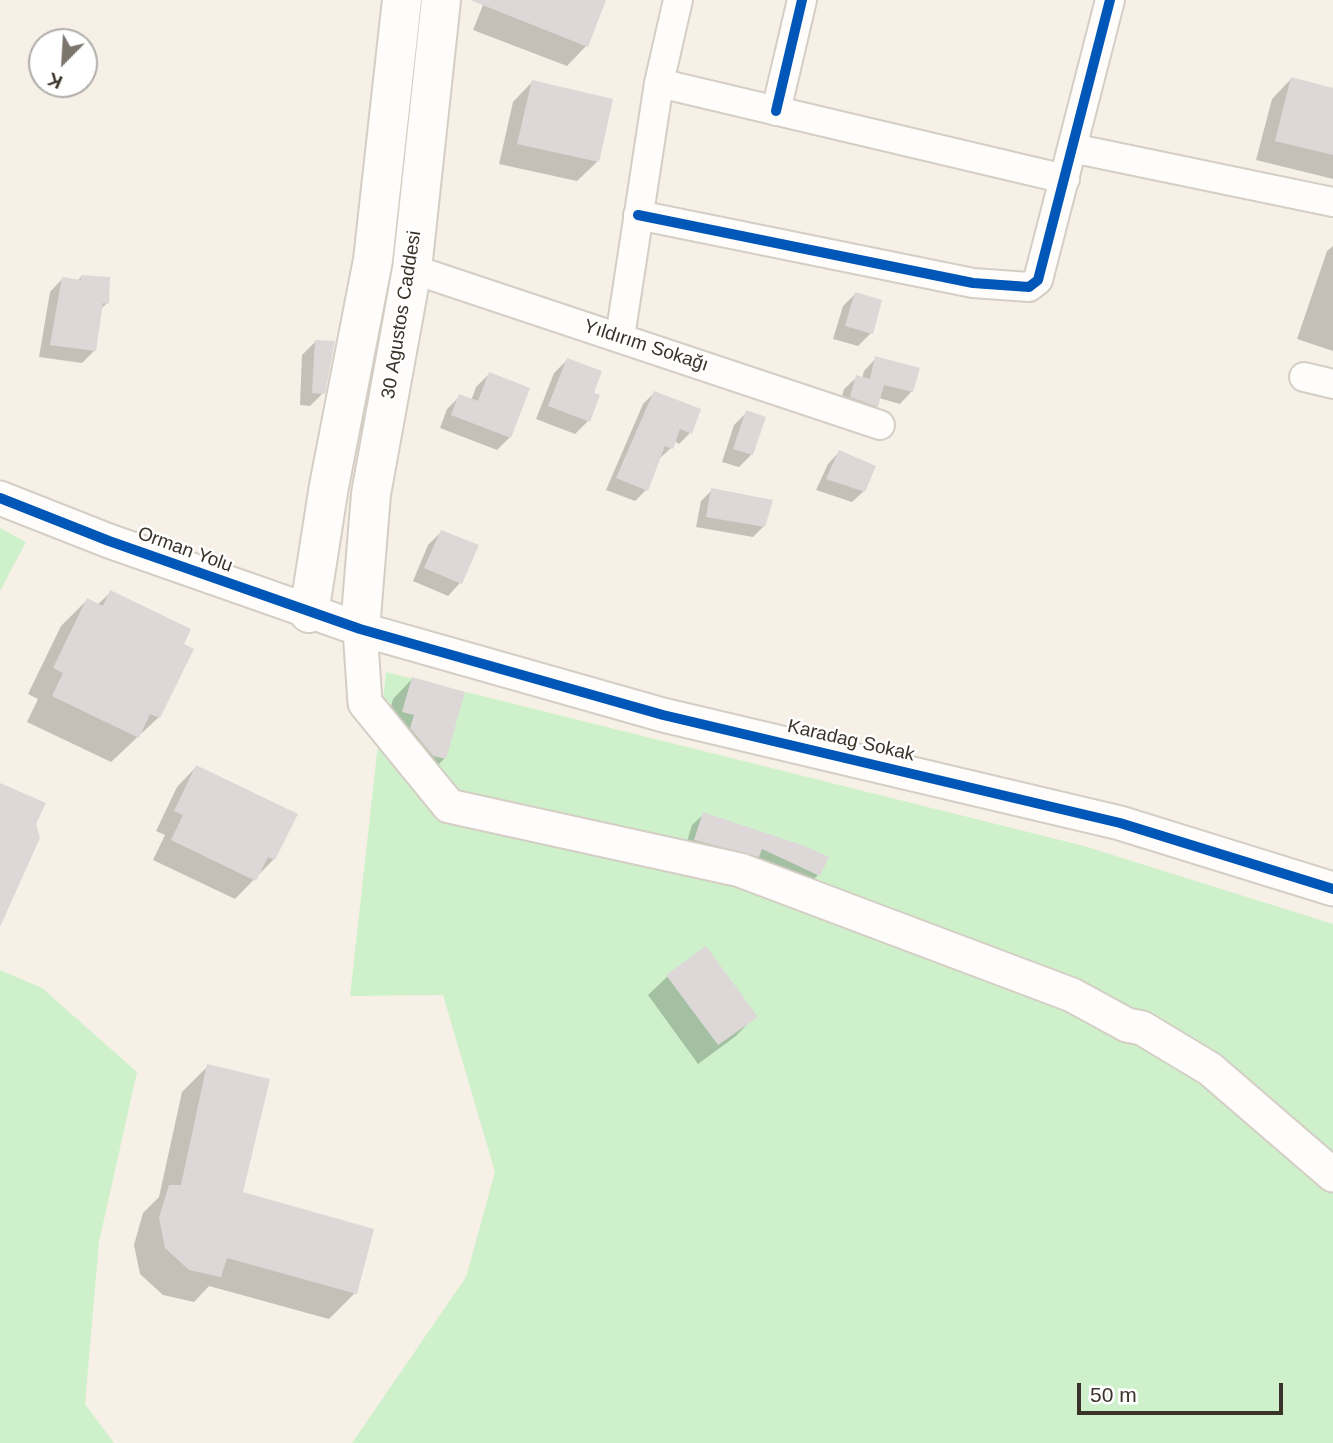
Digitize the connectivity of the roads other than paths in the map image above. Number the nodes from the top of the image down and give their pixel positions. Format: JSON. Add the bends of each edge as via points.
{"nodes":[{"id":1,"x":402,"y":0,"type":"edge"},
{"id":2,"x":441,"y":0,"type":"edge"},
{"id":3,"x":678,"y":0,"type":"edge"},
{"id":4,"x":802,"y":0,"type":"edge"},
{"id":5,"x":1110,"y":0,"type":"edge"},
{"id":6,"x":659,"y":83,"type":"junction"},
{"id":7,"x":776,"y":111,"type":"junction"},
{"id":8,"x":1072,"y":148,"type":"junction"},
{"id":9,"x":1065,"y":179,"type":"junction"},
{"id":10,"x":1333,"y":202,"type":"edge"},
{"id":11,"x":638,"y":215,"type":"junction"},
{"id":12,"x":412,"y":270,"type":"junction"},
{"id":13,"x":620,"y":337,"type":"junction"},
{"id":14,"x":1304,"y":377,"type":"dead end"},
{"id":15,"x":1333,"y":384,"type":"edge"},
{"id":16,"x":880,"y":425,"type":"dead end"},
{"id":17,"x":0,"y":498,"type":"edge"},
{"id":18,"x":309,"y":613,"type":"junction"},
{"id":19,"x":360,"y":629,"type":"junction"},
{"id":20,"x":1333,"y":889,"type":"edge"},
{"id":21,"x":1333,"y":1175,"type":"edge"}],
"edges":[{"from":1,"to":18,"type":"main road","name":"30 Agustos Caddesi","via":[[373,260]]},
{"from":2,"to":12,"type":"main road","name":"30 Agustos Caddesi"},
{"from":3,"to":6,"type":"street"},
{"from":4,"to":7,"type":"street"},
{"from":5,"to":8,"type":"street"},
{"from":6,"to":7,"type":"street"},
{"from":6,"to":11,"type":"street"},
{"from":7,"to":9,"type":"street"},
{"from":8,"to":9,"type":"street"},
{"from":8,"to":10,"type":"street"},
{"from":9,"to":11,"type":"street","via":[[1038,280],[1029,287],[973,283]]},
{"from":11,"to":13,"type":"street"},
{"from":12,"to":13,"type":"street","name":"Yıldırım Sokağı"},
{"from":12,"to":19,"type":"main road","name":"30 Agustos Caddesi","via":[[371,494]]},
{"from":13,"to":16,"type":"street","name":"Yıldırım Sokağı"},
{"from":14,"to":15,"type":"street"},
{"from":17,"to":18,"type":"street","name":"Orman Yolu"},
{"from":18,"to":19,"type":"street","name":"Orman Yolu"},
{"from":19,"to":20,"type":"street","name":"Karadag Sokak","via":[[663,715],[1120,823]]},
{"from":19,"to":21,"type":"street","via":[[365,703],[449,806],[740,870],[1072,995],[1127,1025],[1142,1028],[1210,1069]]}]}
